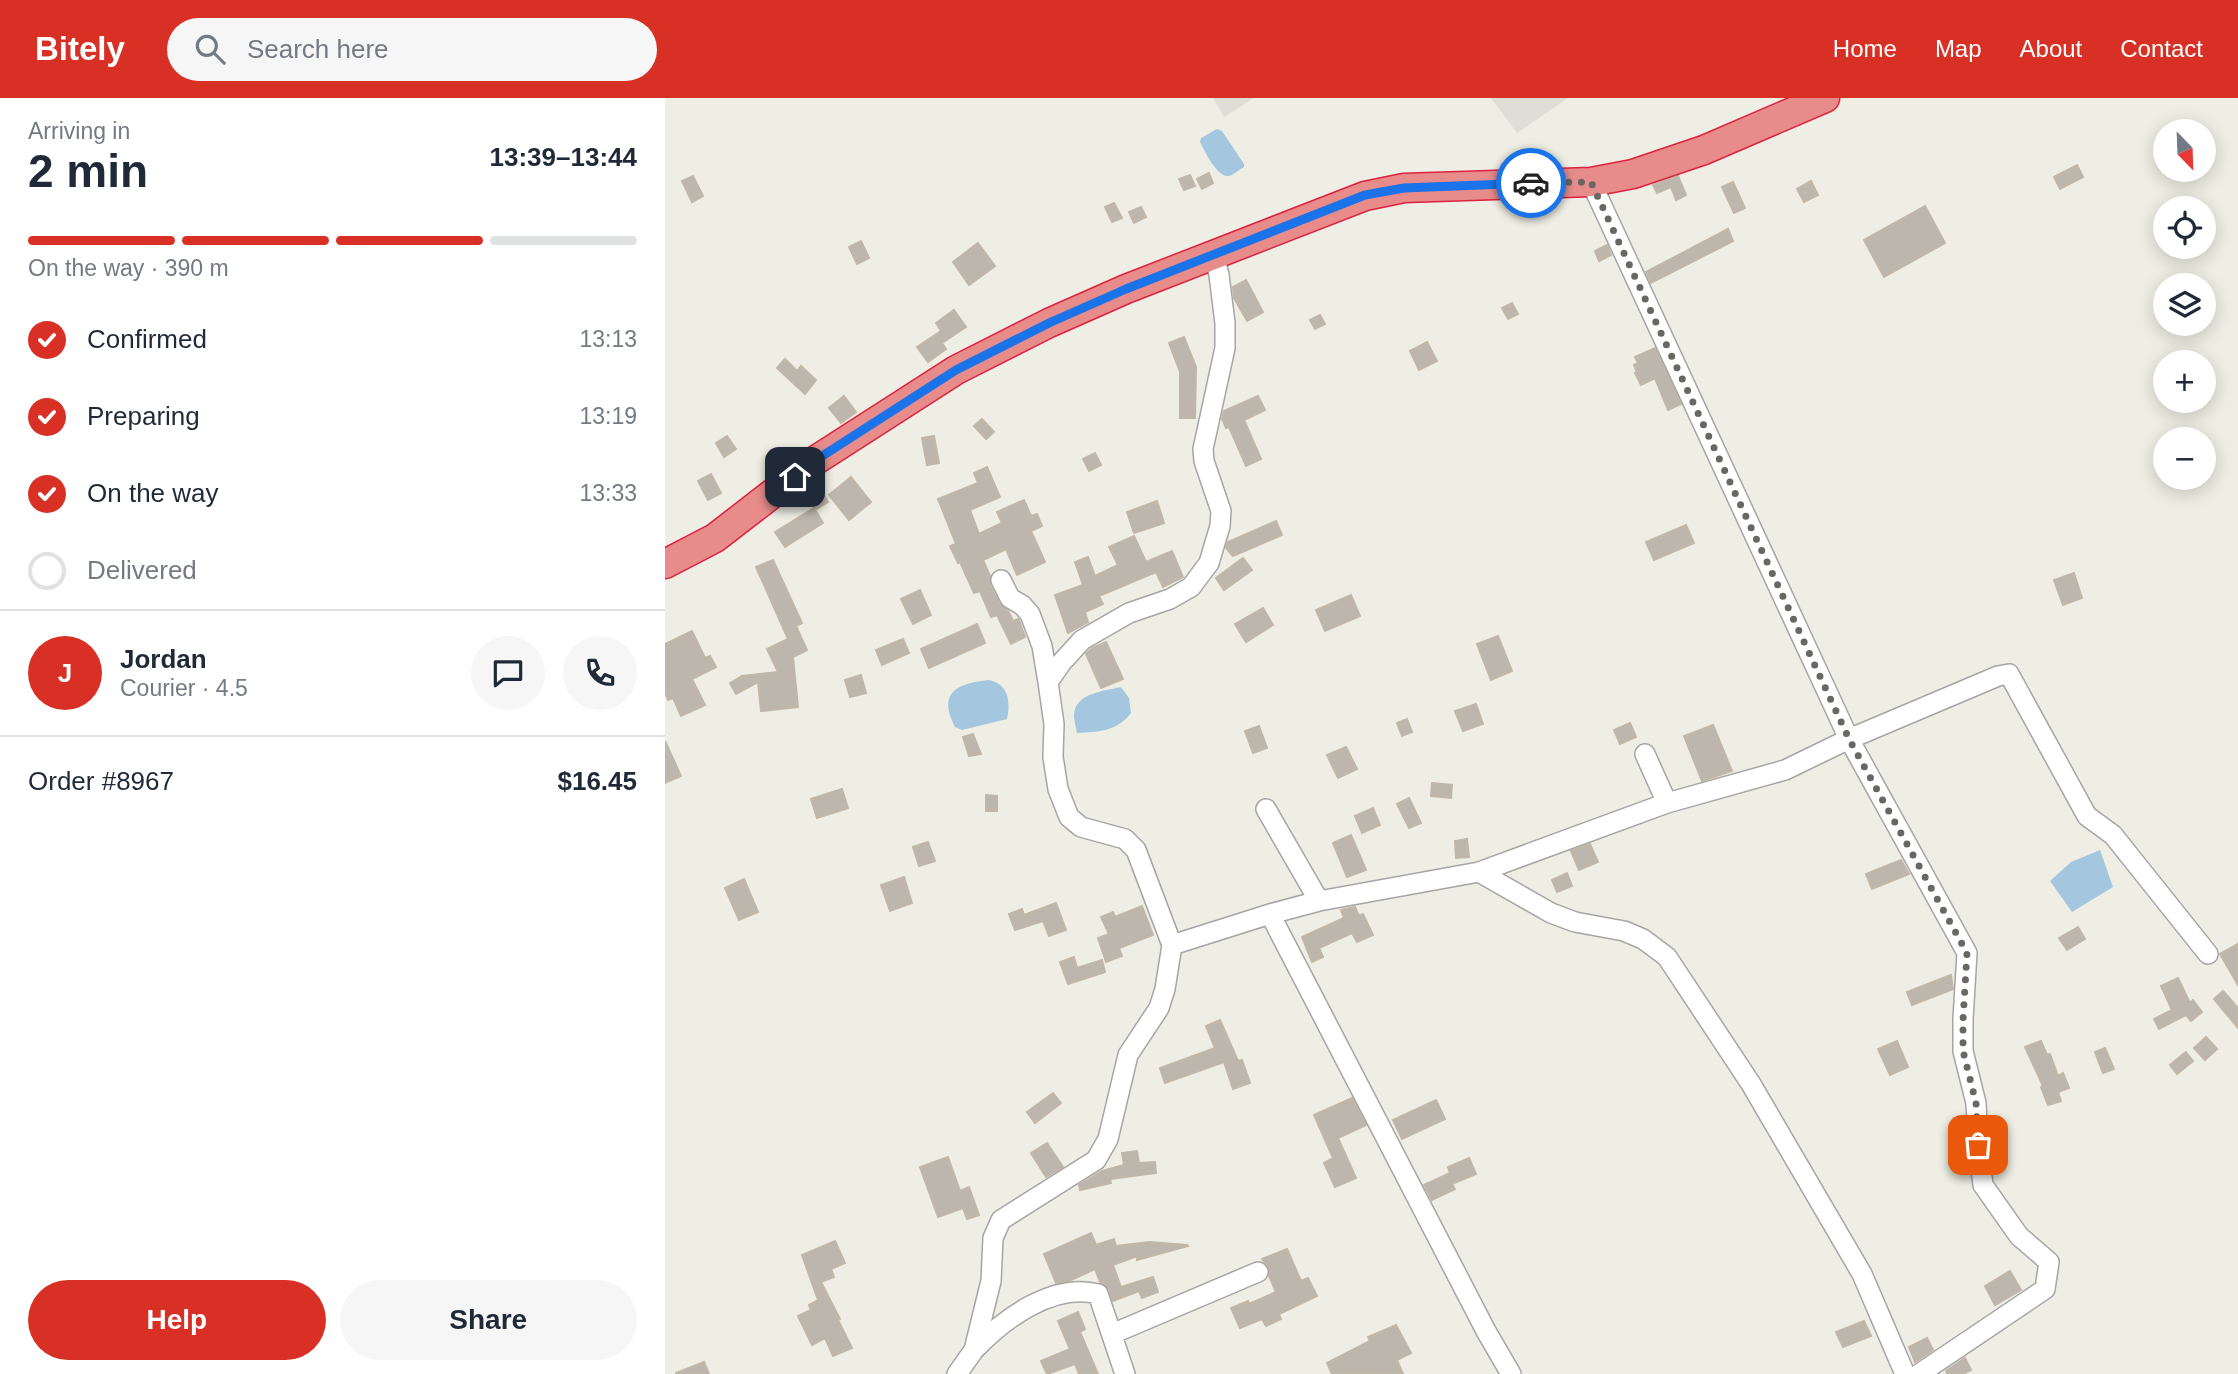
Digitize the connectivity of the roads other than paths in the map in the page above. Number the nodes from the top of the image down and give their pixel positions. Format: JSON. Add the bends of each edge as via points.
{"nodes":[{"id":1,"x":1825,"y":98,"type":"edge"},
{"id":2,"x":1591,"y":182,"type":"junction"},
{"id":3,"x":1214,"y":255,"type":"junction"},
{"id":4,"x":665,"y":564,"type":"edge"},
{"id":5,"x":1001,"y":580,"type":"dead end"},
{"id":6,"x":1048,"y":682,"type":"junction"},
{"id":7,"x":1849,"y":739,"type":"junction"},
{"id":8,"x":1645,"y":754,"type":"dead end"},
{"id":9,"x":1667,"y":803,"type":"junction"},
{"id":10,"x":1266,"y":809,"type":"dead end"},
{"id":11,"x":1479,"y":872,"type":"junction"},
{"id":12,"x":1319,"y":901,"type":"junction"},
{"id":13,"x":1270,"y":914,"type":"junction"},
{"id":14,"x":1172,"y":945,"type":"junction"},
{"id":15,"x":2207,"y":954,"type":"dead end"},
{"id":16,"x":1258,"y":1272,"type":"dead end"},
{"id":17,"x":1112,"y":1334,"type":"junction"},
{"id":18,"x":974,"y":1350,"type":"junction"},
{"id":19,"x":957,"y":1374,"type":"edge"},
{"id":20,"x":1125,"y":1374,"type":"edge"},
{"id":21,"x":1511,"y":1374,"type":"edge"},
{"id":22,"x":1905,"y":1374,"type":"edge"},
{"id":23,"x":1919,"y":1374,"type":"edge"}],
"edges":[{"from":1,"to":2,"type":"highway","via":[[1704,150],[1633,174]]},
{"from":2,"to":3,"type":"highway","via":[[1404,188],[1365,195]]},
{"from":2,"to":7,"type":"street"},
{"from":3,"to":4,"type":"highway","via":[[1049,323],[956,370],[816,460],[715,538]]},
{"from":3,"to":6,"type":"street","via":[[1225,348],[1203,449],[1221,511],[1209,563],[1191,587],[1129,613],[1082,640]]},
{"from":5,"to":6,"type":"street","via":[[1010,598],[1030,614]]},
{"from":6,"to":14,"type":"street","via":[[1053,757],[1069,817],[1081,827],[1125,839],[1136,850]]},
{"from":7,"to":9,"type":"street","via":[[1785,770]]},
{"from":7,"to":15,"type":"street","via":[[2008,674],[2087,816],[2113,835]]},
{"from":7,"to":23,"type":"street","via":[[1967,953],[1963,1051],[1976,1103],[1983,1185],[2019,1236],[2049,1262],[2045,1289]]},
{"from":8,"to":9,"type":"street"},
{"from":9,"to":11,"type":"street"},
{"from":10,"to":12,"type":"street"},
{"from":11,"to":12,"type":"street"},
{"from":11,"to":22,"type":"street","via":[[1551,913],[1624,931],[1667,957],[1751,1084],[1862,1274]]},
{"from":12,"to":13,"type":"street"},
{"from":13,"to":14,"type":"street"},
{"from":13,"to":21,"type":"street"},
{"from":14,"to":18,"type":"street","via":[[1159,1008],[1128,1055],[1108,1139],[1096,1160],[1001,1220],[993,1238],[991,1281]]},
{"from":16,"to":17,"type":"street"},
{"from":17,"to":18,"type":"street","via":[[1098,1294],[1084,1290],[1034,1305],[993,1330]]},
{"from":17,"to":20,"type":"street"},
{"from":18,"to":19,"type":"street"}]}
